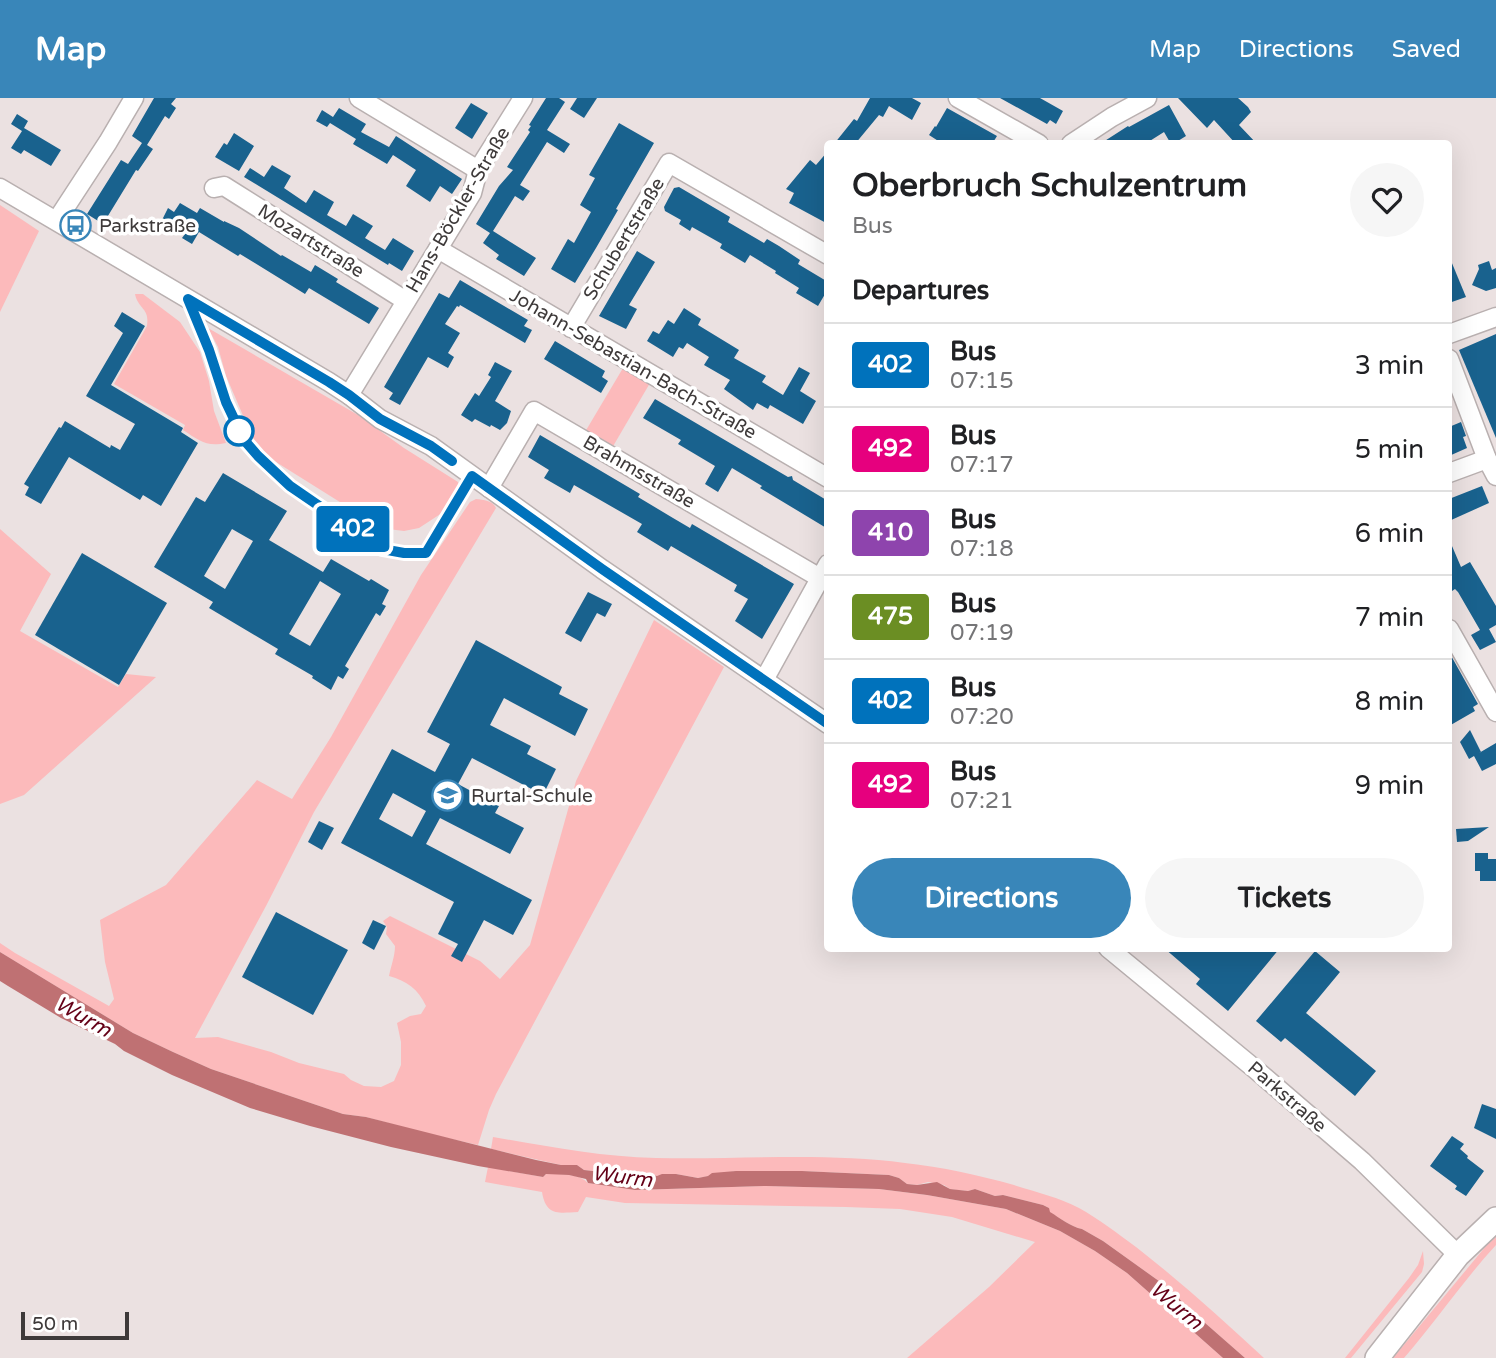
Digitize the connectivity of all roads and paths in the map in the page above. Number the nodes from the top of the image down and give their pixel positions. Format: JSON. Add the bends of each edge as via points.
{"nodes":[{"id":1,"x":134,"y":98,"type":"edge"},
{"id":2,"x":359,"y":98,"type":"edge"},
{"id":3,"x":523,"y":98,"type":"edge"},
{"id":4,"x":958,"y":98,"type":"edge"},
{"id":5,"x":1147,"y":98,"type":"edge"},
{"id":6,"x":1032,"y":140,"type":"edge"},
{"id":7,"x":1077,"y":140,"type":"edge"},
{"id":8,"x":478,"y":170,"type":"junction"},
{"id":9,"x":0,"y":188,"type":"edge"},
{"id":10,"x":214,"y":188,"type":"dead end"},
{"id":11,"x":57,"y":220,"type":"junction"},
{"id":12,"x":438,"y":249,"type":"junction"},
{"id":13,"x":824,"y":252,"type":"edge"},
{"id":14,"x":406,"y":301,"type":"junction"},
{"id":15,"x":1496,"y":317,"type":"edge"},
{"id":16,"x":571,"y":328,"type":"junction"},
{"id":17,"x":1452,"y":333,"type":"edge"},
{"id":18,"x":1452,"y":367,"type":"edge"},
{"id":19,"x":349,"y":395,"type":"junction"},
{"id":20,"x":1487,"y":459,"type":"junction"},
{"id":21,"x":1452,"y":472,"type":"edge"},
{"id":22,"x":824,"y":476,"type":"edge"},
{"id":23,"x":1496,"y":476,"type":"edge"},
{"id":24,"x":488,"y":488,"type":"junction"},
{"id":25,"x":824,"y":571,"type":"edge"},
{"id":26,"x":1452,"y":634,"type":"edge"},
{"id":27,"x":764,"y":680,"type":"junction"},
{"id":28,"x":1496,"y":712,"type":"edge"},
{"id":29,"x":824,"y":721,"type":"edge"},
{"id":30,"x":1113,"y":952,"type":"edge"},
{"id":31,"x":1496,"y":1219,"type":"edge"},
{"id":32,"x":1458,"y":1255,"type":"junction"},
{"id":33,"x":1377,"y":1358,"type":"edge"}],
"edges":[{"from":1,"to":11,"type":"street"},
{"from":2,"to":8,"type":"street"},
{"from":3,"to":8,"type":"street","name":"Hans-Böckler-Straße"},
{"from":4,"to":6,"type":"street"},
{"from":5,"to":7,"type":"street"},
{"from":8,"to":12,"type":"street","name":"Hans-Böckler-Straße","via":[[472,193]]},
{"from":9,"to":11,"type":"street"},
{"from":10,"to":14,"type":"street","name":"Mozartstraße","via":[[224,186]]},
{"from":11,"to":19,"type":"street"},
{"from":12,"to":14,"type":"street","name":"Hans-Böckler-Straße"},
{"from":12,"to":16,"type":"street","name":"Johann-Sebastian-Bach-Straße"},
{"from":13,"to":16,"type":"street","name":"Schubertstraße","via":[[669,163]]},
{"from":14,"to":19,"type":"street","name":"Hans-Böckler-Straße"},
{"from":15,"to":17,"type":"street"},
{"from":16,"to":22,"type":"street","name":"Johann-Sebastian-Bach-Straße"},
{"from":18,"to":20,"type":"street"},
{"from":19,"to":24,"type":"street"},
{"from":20,"to":21,"type":"street"},
{"from":20,"to":23,"type":"street"},
{"from":24,"to":25,"type":"street","name":"Brahmsstraße","via":[[534,411]]},
{"from":24,"to":27,"type":"street"},
{"from":25,"to":27,"type":"street"},
{"from":26,"to":28,"type":"street"},
{"from":27,"to":29,"type":"street"},
{"from":30,"to":32,"type":"street","name":"Parkstraße","via":[[1352,1153]]},
{"from":31,"to":32,"type":"main road"},
{"from":32,"to":33,"type":"main road"}]}
